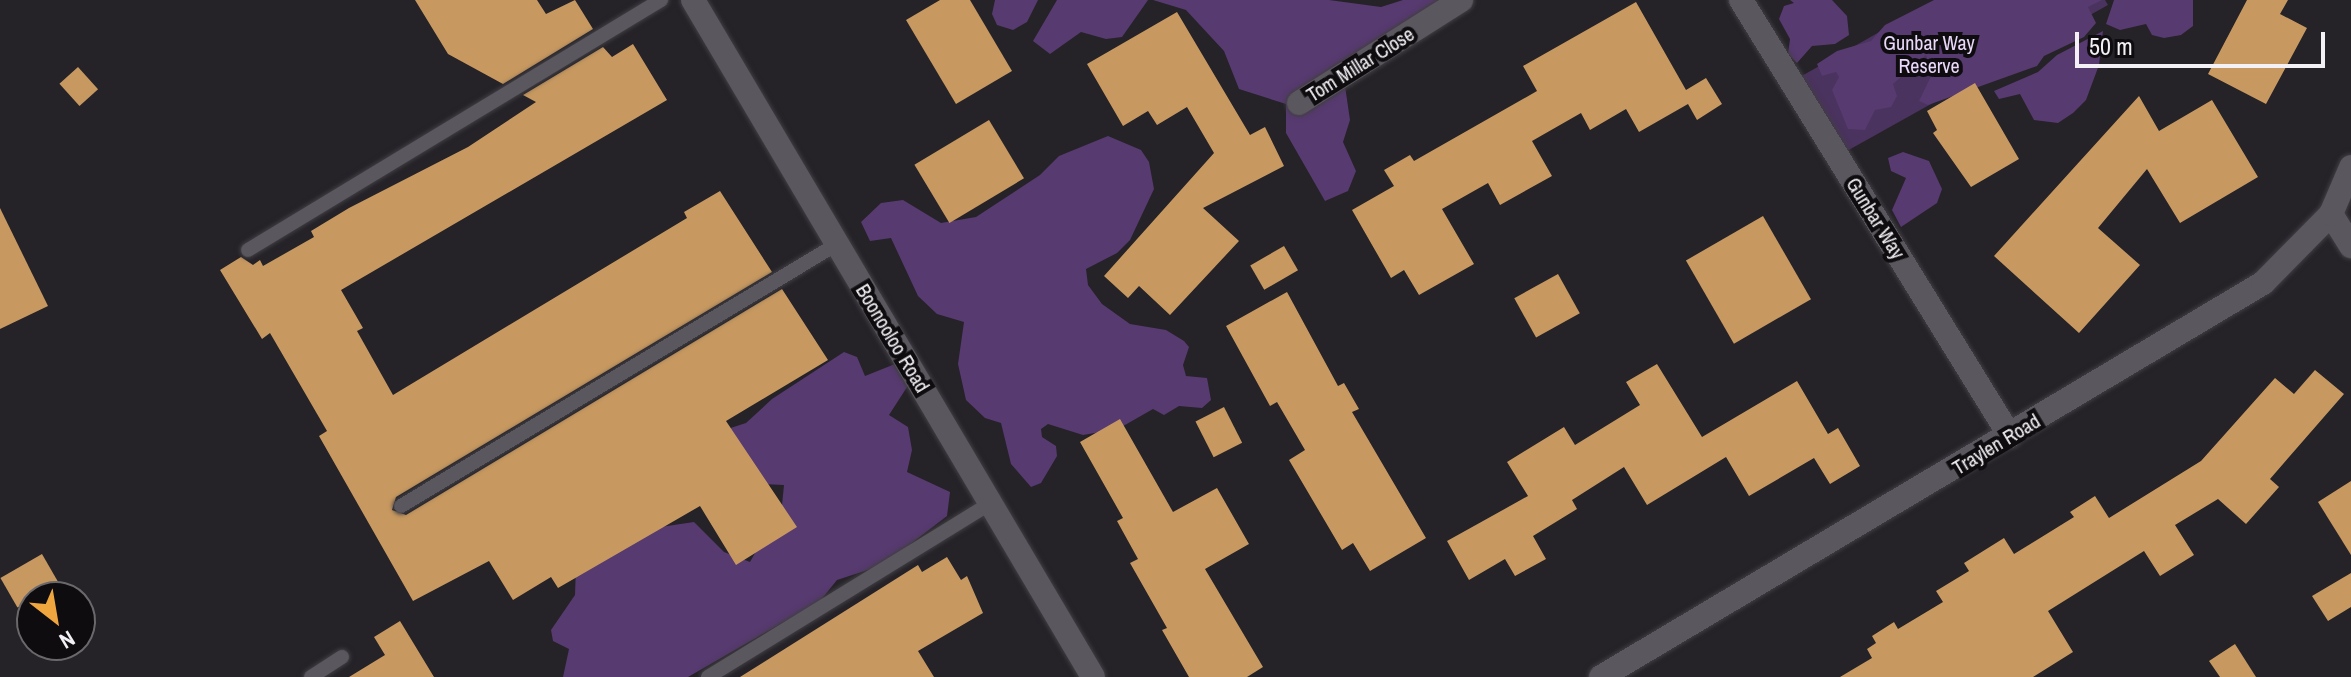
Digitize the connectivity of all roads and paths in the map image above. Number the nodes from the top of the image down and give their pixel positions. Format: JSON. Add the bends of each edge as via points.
{"nodes":[{"id":1,"x":661,"y":0,"type":"edge"},
{"id":2,"x":693,"y":0,"type":"edge"},
{"id":3,"x":1461,"y":0,"type":"edge"},
{"id":4,"x":1741,"y":0,"type":"edge"},
{"id":5,"x":1299,"y":103,"type":"dead end"},
{"id":6,"x":2351,"y":167,"type":"edge"},
{"id":7,"x":2331,"y":214,"type":"junction"},
{"id":8,"x":837,"y":244,"type":"junction"},
{"id":9,"x":2351,"y":246,"type":"edge"},
{"id":10,"x":248,"y":250,"type":"dead end"},
{"id":11,"x":2010,"y":436,"type":"junction"},
{"id":12,"x":991,"y":503,"type":"junction"},
{"id":13,"x":401,"y":506,"type":"dead end"},
{"id":14,"x":342,"y":657,"type":"dead end"},
{"id":15,"x":311,"y":677,"type":"edge"},
{"id":16,"x":708,"y":677,"type":"edge"},
{"id":17,"x":1093,"y":677,"type":"edge"},
{"id":18,"x":1601,"y":677,"type":"edge"}],
"edges":[{"from":1,"to":10,"type":"lane"},
{"from":2,"to":8,"type":"street","name":"Boonooloo Road"},
{"from":3,"to":5,"type":"street","name":"Tom Millar Close"},
{"from":4,"to":11,"type":"street","name":"Gunbar Way"},
{"from":6,"to":7,"type":"street","name":"Traylen Road"},
{"from":7,"to":9,"type":"street"},
{"from":7,"to":11,"type":"street","name":"Traylen Road","via":[[2263,283]]},
{"from":8,"to":12,"type":"street","name":"Boonooloo Road"},
{"from":8,"to":13,"type":"lane"},
{"from":11,"to":18,"type":"street","name":"Traylen Road"},
{"from":12,"to":16,"type":"lane"},
{"from":12,"to":17,"type":"street","name":"Boonooloo Road"},
{"from":14,"to":15,"type":"lane"}]}
